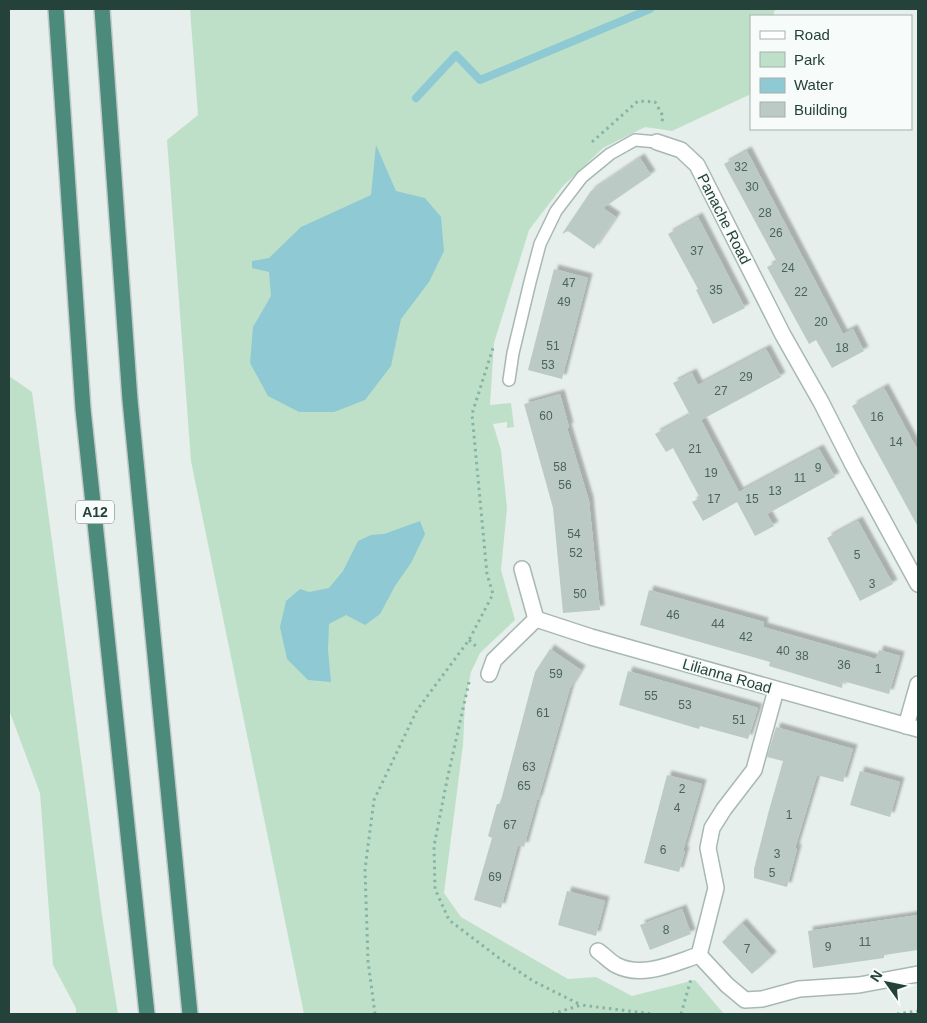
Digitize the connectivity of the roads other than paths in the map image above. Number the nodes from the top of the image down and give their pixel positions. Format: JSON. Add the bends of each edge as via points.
{"nodes":[{"id":1,"x":56,"y":9,"type":"edge"},
{"id":2,"x":102,"y":9,"type":"edge"},
{"id":3,"x":657,"y":142,"type":"joint"},
{"id":4,"x":510,"y":380,"type":"dead end"},
{"id":5,"x":522,"y":569,"type":"dead end"},
{"id":6,"x":918,"y":584,"type":"edge"},
{"id":7,"x":536,"y":619,"type":"junction"},
{"id":8,"x":489,"y":674,"type":"dead end"},
{"id":9,"x":918,"y":684,"type":"edge"},
{"id":10,"x":776,"y":690,"type":"junction"},
{"id":11,"x":912,"y":728,"type":"edge"},
{"id":12,"x":598,"y":951,"type":"dead end"},
{"id":13,"x":699,"y":954,"type":"junction"},
{"id":14,"x":918,"y":974,"type":"edge"},
{"id":15,"x":147,"y":1014,"type":"edge"},
{"id":16,"x":190,"y":1014,"type":"edge"}],
"edges":[{"from":1,"to":15,"type":"highway","number":"A12","via":[[83,409]]},
{"from":2,"to":16,"type":"highway","via":[[130,400]]},
{"from":3,"to":4,"type":"lane","name":"Panache Road","via":[[635,140],[610,154],[582,177],[556,211],[540,244],[513,353]]},
{"from":3,"to":6,"type":"street","name":"Panache Road","via":[[681,150],[697,165],[783,335]]},
{"from":5,"to":7,"type":"street"},
{"from":7,"to":8,"type":"street","via":[[494,660]]},
{"from":7,"to":10,"type":"street","name":"Lilianna Road"},
{"from":9,"to":11,"type":"street"},
{"from":10,"to":11,"type":"street","name":"Lilianna Road"},
{"from":10,"to":13,"type":"street","via":[[754,770],[712,828],[708,848],[716,888]]},
{"from":12,"to":13,"type":"street","via":[[616,965],[635,971],[667,966]]},
{"from":13,"to":14,"type":"street","via":[[745,1000],[799,989],[859,985]]}]}
